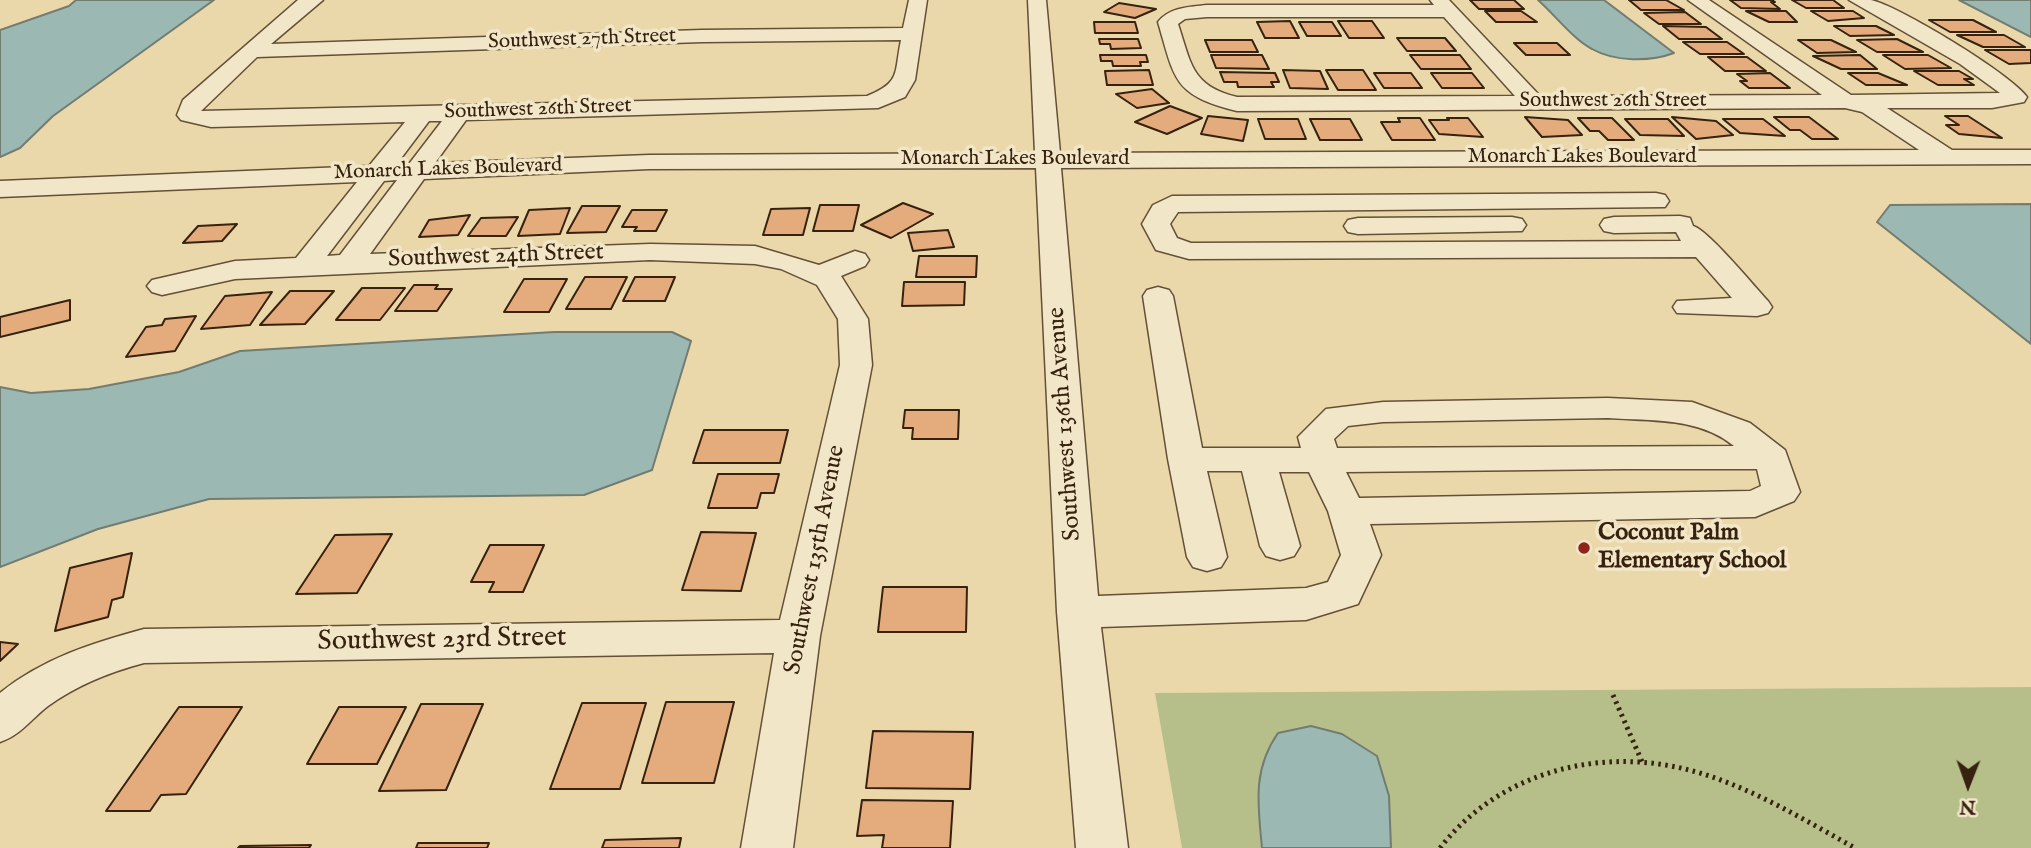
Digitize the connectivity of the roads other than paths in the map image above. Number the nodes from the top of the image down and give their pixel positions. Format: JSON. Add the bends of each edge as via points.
{"nodes":[{"id":1,"x":314,"y":0,"type":"edge"},
{"id":2,"x":918,"y":0,"type":"edge"},
{"id":3,"x":1037,"y":0,"type":"edge"},
{"id":4,"x":1697,"y":0,"type":"edge"},
{"id":5,"x":1858,"y":0,"type":"edge"},
{"id":6,"x":1444,"y":5,"type":"edge"},
{"id":7,"x":911,"y":34,"type":"junction"},
{"id":8,"x":253,"y":51,"type":"junction"},
{"id":9,"x":1532,"y":102,"type":"junction"},
{"id":10,"x":1849,"y":110,"type":"junction"},
{"id":11,"x":460,"y":113,"type":"junction"},
{"id":12,"x":424,"y":114,"type":"junction"},
{"id":13,"x":1908,"y":157,"type":"junction"},
{"id":14,"x":2031,"y":157,"type":"edge"},
{"id":15,"x":1939,"y":165,"type":"junction"},
{"id":16,"x":1050,"y":168,"type":"junction"},
{"id":17,"x":2031,"y":173,"type":"edge"},
{"id":18,"x":1630,"y":174,"type":"junction"},
{"id":19,"x":410,"y":180,"type":"junction"},
{"id":20,"x":371,"y":181,"type":"junction"},
{"id":21,"x":0,"y":189,"type":"edge"},
{"id":22,"x":1656,"y":201,"type":"junction"},
{"id":23,"x":0,"y":204,"type":"edge"},
{"id":24,"x":1680,"y":224,"type":"junction"},
{"id":25,"x":1158,"y":227,"type":"junction"},
{"id":26,"x":1705,"y":249,"type":"junction"},
{"id":27,"x":349,"y":263,"type":"junction"},
{"id":28,"x":305,"y":265,"type":"junction"},
{"id":29,"x":834,"y":271,"type":"joint"},
{"id":30,"x":162,"y":286,"type":"dead end"},
{"id":31,"x":1158,"y":296,"type":"dead end"},
{"id":32,"x":1688,"y":307,"type":"dead end"},
{"id":33,"x":1186,"y":459,"type":"junction"},
{"id":34,"x":1258,"y":460,"type":"junction"},
{"id":35,"x":1323,"y":462,"type":"junction"},
{"id":36,"x":1347,"y":510,"type":"junction"},
{"id":37,"x":1280,"y":545,"type":"dead end"},
{"id":38,"x":1207,"y":557,"type":"dead end"},
{"id":39,"x":1077,"y":611,"type":"junction"},
{"id":40,"x":798,"y":636,"type":"junction"},
{"id":41,"x":0,"y":723,"type":"edge"},
{"id":42,"x":767,"y":848,"type":"edge"},
{"id":43,"x":1102,"y":848,"type":"edge"}],
"edges":[{"from":1,"to":8,"type":"street"},
{"from":2,"to":7,"type":"street"},
{"from":3,"to":16,"type":"street","name":"Southwest 136th Avenue"},
{"from":4,"to":10,"type":"street"},
{"from":5,"to":10,"type":"street","name":"Southwest 26th Street","via":[[1986,71],[2010,86],[2016,97]]},
{"from":6,"to":9,"type":"street"},
{"from":6,"to":9,"type":"street","name":"Southwest 26th Street","via":[[1207,11],[1168,22],[1189,86],[1210,99],[1237,104]]},
{"from":7,"to":8,"type":"street","name":"Southwest 27th Street"},
{"from":7,"to":11,"type":"street","name":"Southwest 26th Street","via":[[904,80],[886,99],[846,105]]},
{"from":8,"to":12,"type":"street","name":"Southwest 26th Street","via":[[191,105],[189,115],[211,120]]},
{"from":9,"to":10,"type":"street","name":"Southwest 26th Street"},
{"from":10,"to":13,"type":"street"},
{"from":10,"to":15,"type":"street","via":[[1886,118]]},
{"from":11,"to":12,"type":"street","name":"Southwest 26th Street"},
{"from":11,"to":19,"type":"street"},
{"from":12,"to":20,"type":"street"},
{"from":13,"to":15,"type":"street"},
{"from":13,"to":16,"type":"street","name":"Monarch Lakes Boulevard"},
{"from":14,"to":15,"type":"street","name":"Monarch Lakes Boulevard"},
{"from":15,"to":17,"type":"street","name":"Monarch Lakes Boulevard","via":[[1972,173]]},
{"from":15,"to":18,"type":"street","name":"Monarch Lakes Boulevard"},
{"from":16,"to":18,"type":"street","name":"Monarch Lakes Boulevard"},
{"from":16,"to":19,"type":"street","name":"Monarch Lakes Boulevard"},
{"from":16,"to":39,"type":"street","name":"Southwest 136th Avenue"},
{"from":18,"to":22,"type":"street"},
{"from":19,"to":20,"type":"street","name":"Monarch Lakes Boulevard"},
{"from":19,"to":27,"type":"street"},
{"from":20,"to":21,"type":"street","name":"Monarch Lakes Boulevard"},
{"from":20,"to":23,"type":"street","name":"Monarch Lakes Boulevard"},
{"from":20,"to":28,"type":"street"},
{"from":22,"to":24,"type":"street"},
{"from":22,"to":25,"type":"street","via":[[1172,204],[1162,211]]},
{"from":24,"to":25,"type":"street"},
{"from":24,"to":26,"type":"street"},
{"from":25,"to":26,"type":"street","via":[[1166,244],[1189,251]]},
{"from":26,"to":32,"type":"street","via":[[1757,307]]},
{"from":27,"to":28,"type":"street","name":"Southwest 24th Street"},
{"from":27,"to":29,"type":"street","name":"Southwest 24th Street","via":[[650,252],[755,255]]},
{"from":28,"to":30,"type":"street","name":"Southwest 24th Street","via":[[235,270]]},
{"from":29,"to":40,"type":"street","name":"Southwest 135th Avenue","via":[[853,319],[856,365]]},
{"from":31,"to":33,"type":"street"},
{"from":33,"to":34,"type":"street"},
{"from":33,"to":38,"type":"street"},
{"from":34,"to":35,"type":"street"},
{"from":34,"to":37,"type":"street"},
{"from":35,"to":36,"type":"street"},
{"from":35,"to":36,"type":"street","via":[[1317,437],[1338,417],[1382,412],[1608,408],[1692,412],[1738,431],[1772,458],[1781,492],[1755,504]]},
{"from":36,"to":39,"type":"street","via":[[1361,555],[1343,593],[1306,604]]},
{"from":39,"to":43,"type":"street","name":"Southwest 136th Avenue"},
{"from":40,"to":41,"type":"street","name":"Southwest 23rd Street","via":[[144,646],[87,661],[14,706]]},
{"from":40,"to":42,"type":"street","name":"Southwest 135th Avenue"}]}
